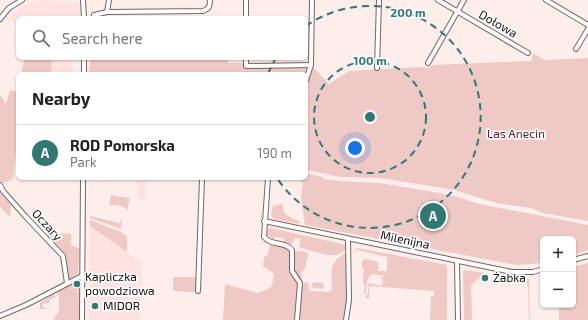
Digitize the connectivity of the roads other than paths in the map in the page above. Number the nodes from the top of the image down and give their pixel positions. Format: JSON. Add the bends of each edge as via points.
{"nodes":[{"id":1,"x":22,"y":0,"type":"edge"},
{"id":2,"x":83,"y":0,"type":"edge"},
{"id":3,"x":109,"y":0,"type":"edge"},
{"id":4,"x":210,"y":0,"type":"edge"},
{"id":5,"x":246,"y":0,"type":"edge"},
{"id":6,"x":312,"y":0,"type":"edge"},
{"id":7,"x":378,"y":0,"type":"edge"},
{"id":8,"x":438,"y":0,"type":"edge"},
{"id":9,"x":464,"y":0,"type":"edge"},
{"id":10,"x":546,"y":0,"type":"edge"},
{"id":11,"x":458,"y":11,"type":"junction"},
{"id":12,"x":107,"y":12,"type":"junction"},
{"id":13,"x":94,"y":15,"type":"dead end"},
{"id":14,"x":84,"y":16,"type":"edge"},
{"id":15,"x":246,"y":16,"type":"edge"},
{"id":16,"x":0,"y":19,"type":"edge"},
{"id":17,"x":588,"y":25,"type":"edge"},
{"id":18,"x":588,"y":29,"type":"edge"},
{"id":19,"x":576,"y":49,"type":"dead end"},
{"id":20,"x":528,"y":53,"type":"dead end"},
{"id":21,"x":84,"y":60,"type":"edge"},
{"id":22,"x":246,"y":60,"type":"edge"},
{"id":23,"x":428,"y":62,"type":"dead end"},
{"id":24,"x":311,"y":65,"type":"junction"},
{"id":25,"x":377,"y":68,"type":"dead end"},
{"id":26,"x":84,"y":72,"type":"edge"},
{"id":27,"x":308,"y":74,"type":"edge"},
{"id":28,"x":83,"y":180,"type":"edge"},
{"id":29,"x":202,"y":180,"type":"edge"},
{"id":30,"x":268,"y":180,"type":"edge"},
{"id":31,"x":0,"y":185,"type":"edge"},
{"id":32,"x":264,"y":221,"type":"junction"},
{"id":33,"x":348,"y":239,"type":"junction"},
{"id":34,"x":588,"y":256,"type":"edge"},
{"id":35,"x":576,"y":259,"type":"edge"},
{"id":36,"x":457,"y":261,"type":"junction"},
{"id":37,"x":540,"y":270,"type":"edge"},
{"id":38,"x":82,"y":276,"type":"junction"},
{"id":39,"x":67,"y":283,"type":"junction"},
{"id":40,"x":198,"y":291,"type":"dead end"},
{"id":41,"x":0,"y":316,"type":"edge"},
{"id":42,"x":82,"y":320,"type":"edge"},
{"id":43,"x":297,"y":320,"type":"edge"},
{"id":44,"x":346,"y":320,"type":"edge"},
{"id":45,"x":458,"y":320,"type":"edge"}],
"edges":[{"from":1,"to":16,"type":"street","via":[[9,8]]},
{"from":2,"to":14,"type":"street"},
{"from":3,"to":12,"type":"street"},
{"from":4,"to":12,"type":"street","via":[[210,6],[203,12]]},
{"from":5,"to":15,"type":"street"},
{"from":6,"to":24,"type":"street"},
{"from":7,"to":25,"type":"street"},
{"from":8,"to":11,"type":"street","name":"Dołowa"},
{"from":9,"to":11,"type":"street"},
{"from":10,"to":17,"type":"street"},
{"from":11,"to":20,"type":"street","name":"Dołowa"},
{"from":11,"to":23,"type":"street"},
{"from":12,"to":13,"type":"street"},
{"from":18,"to":19,"type":"street"},
{"from":21,"to":26,"type":"street"},
{"from":22,"to":24,"type":"street","via":[[246,66]]},
{"from":24,"to":27,"type":"street"},
{"from":28,"to":38,"type":"street"},
{"from":29,"to":40,"type":"street"},
{"from":30,"to":32,"type":"street"},
{"from":31,"to":39,"type":"street","name":"Oczary","via":[[21,212],[63,256]]},
{"from":32,"to":33,"type":"street","name":"Milenijna"},
{"from":32,"to":43,"type":"street","via":[[264,237],[269,242],[288,246],[292,250],[292,271],[300,283]]},
{"from":33,"to":36,"type":"street","name":"Milenijna"},
{"from":33,"to":44,"type":"street","via":[[349,300]]},
{"from":34,"to":35,"type":"street"},
{"from":36,"to":37,"type":"street","name":"Milenijna","via":[[512,272]]},
{"from":36,"to":45,"type":"street"},
{"from":38,"to":39,"type":"street"},
{"from":38,"to":42,"type":"street"},
{"from":39,"to":41,"type":"street"}]}
